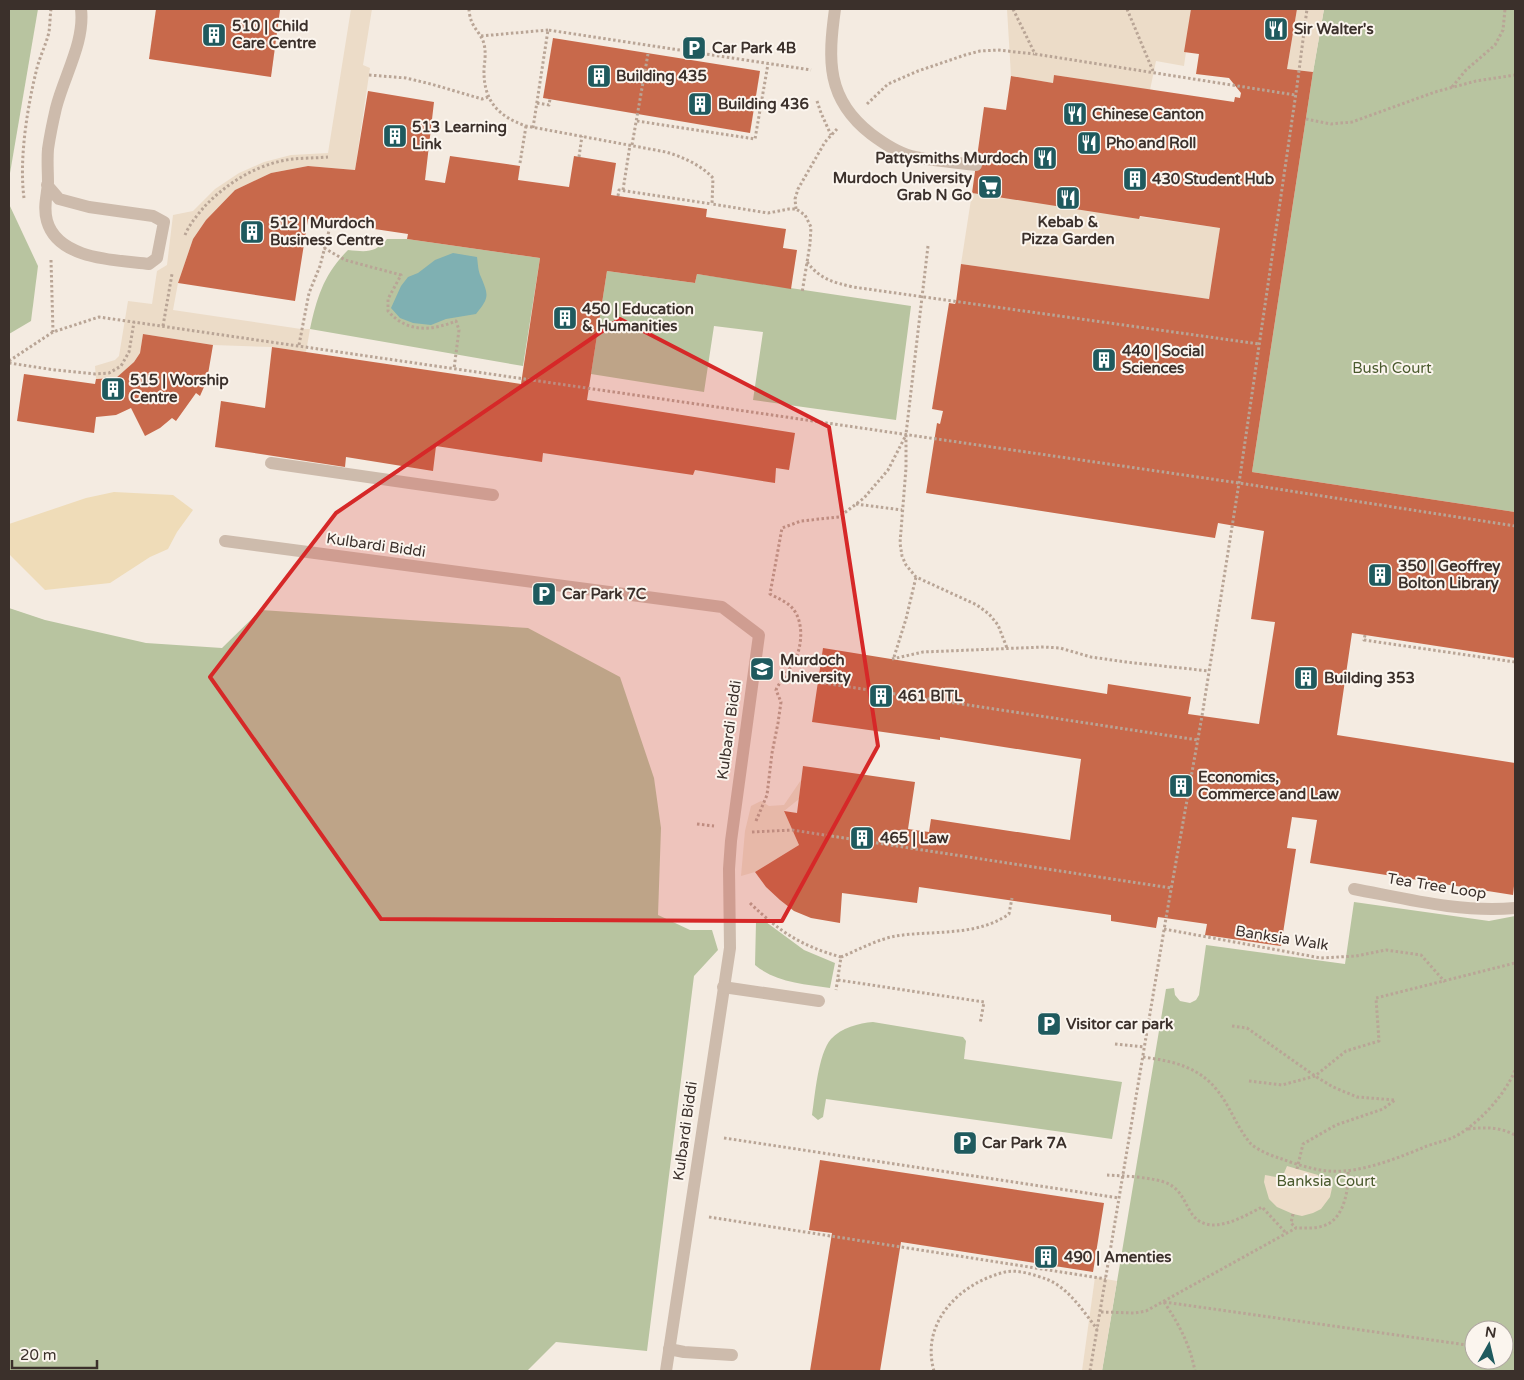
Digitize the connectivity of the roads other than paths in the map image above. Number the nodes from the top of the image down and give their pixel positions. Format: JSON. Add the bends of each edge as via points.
{"nodes":[{"id":1,"x":81,"y":9,"type":"edge"},
{"id":2,"x":835,"y":9,"type":"edge"},
{"id":3,"x":976,"y":165,"type":"dead end"},
{"id":4,"x":48,"y":185,"type":"junction"},
{"id":5,"x":271,"y":463,"type":"dead end"},
{"id":6,"x":493,"y":495,"type":"dead end"},
{"id":7,"x":225,"y":541,"type":"dead end"},
{"id":8,"x":1354,"y":889,"type":"dead end"},
{"id":9,"x":1515,"y":908,"type":"edge"},
{"id":10,"x":722,"y":987,"type":"junction"},
{"id":11,"x":819,"y":1001,"type":"dead end"},
{"id":12,"x":669,"y":1349,"type":"junction"},
{"id":13,"x":732,"y":1356,"type":"dead end"},
{"id":14,"x":666,"y":1371,"type":"edge"}],
"edges":[{"from":1,"to":4,"type":"street","via":[[78,42],[56,108],[50,141]]},
{"from":2,"to":3,"type":"street","via":[[830,57],[832,76],[844,107],[852,116],[889,147],[911,156]]},
{"from":4,"to":4,"type":"street","via":[[59,199],[89,207],[153,216],[164,222],[157,258],[149,264],[73,251],[56,238],[47,222],[44,203]]},
{"from":5,"to":6,"type":"street"},
{"from":7,"to":10,"type":"street","name":"Kulbardi Biddi","via":[[722,608],[759,635],[730,841],[730,948]]},
{"from":8,"to":9,"type":"street","name":"Tea Tree Loop","via":[[1441,905],[1491,910]]},
{"from":10,"to":11,"type":"street"},
{"from":10,"to":12,"type":"street","name":"Kulbardi Biddi"},
{"from":12,"to":13,"type":"street"},
{"from":12,"to":14,"type":"street","name":"Kulbardi Biddi"}]}
